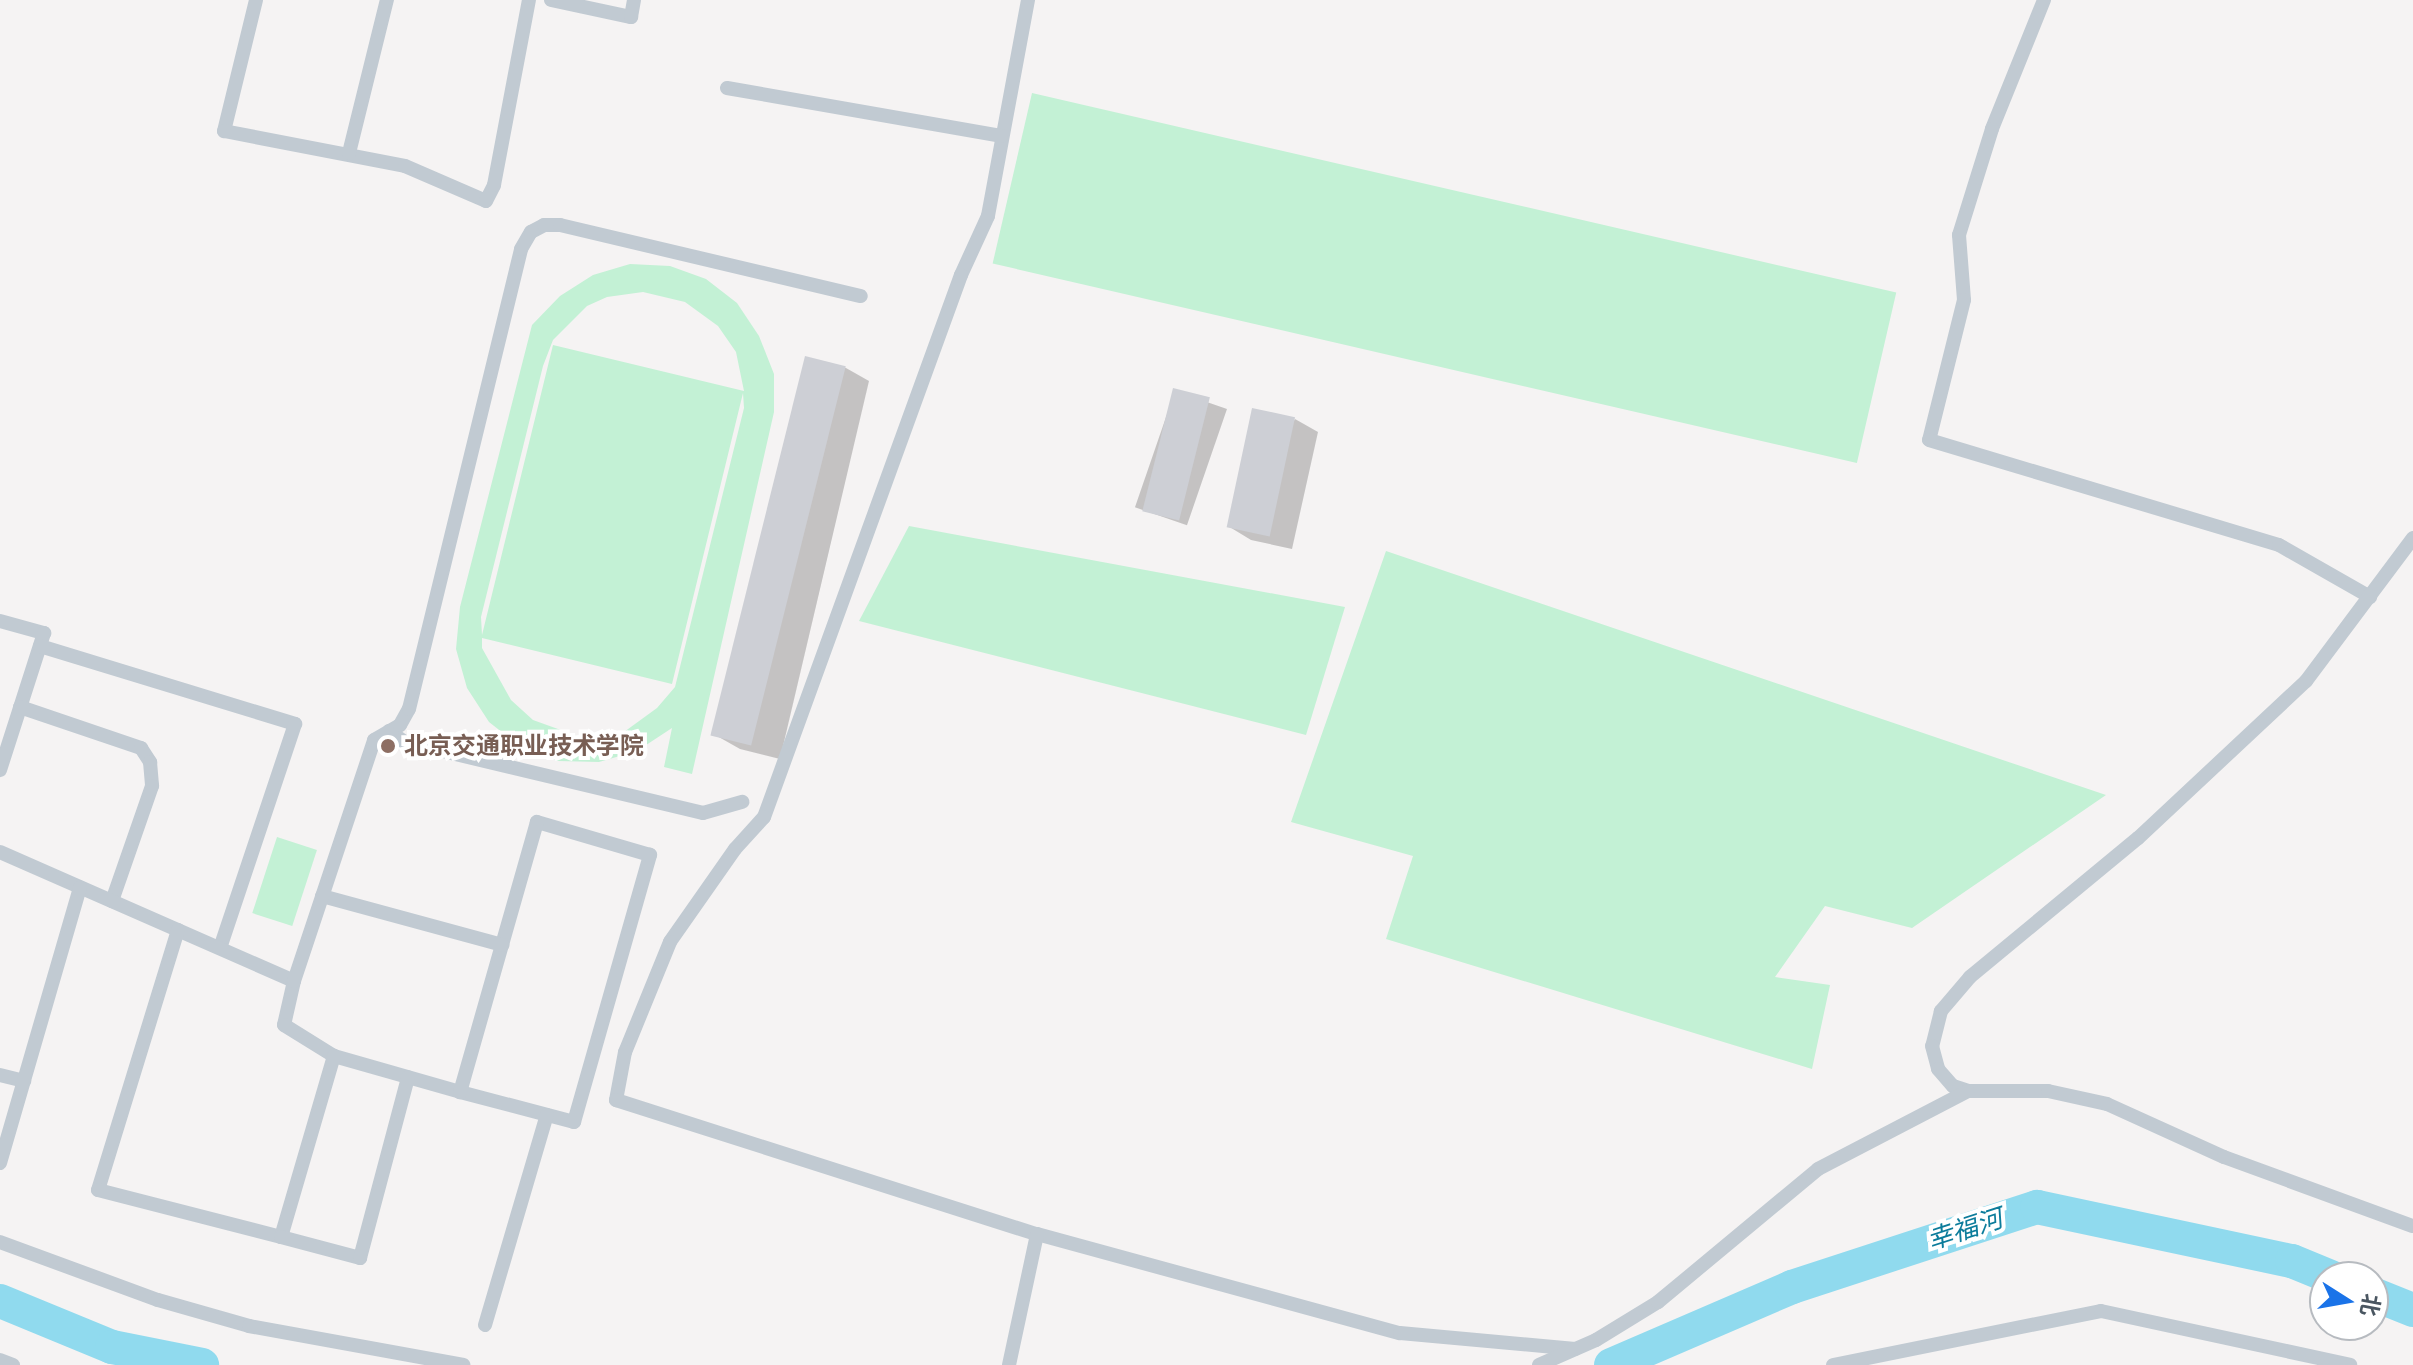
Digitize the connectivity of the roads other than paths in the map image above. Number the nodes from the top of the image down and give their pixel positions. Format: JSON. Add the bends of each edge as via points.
{"nodes":[{"id":1,"x":256,"y":0,"type":"edge"},
{"id":2,"x":387,"y":0,"type":"edge"},
{"id":3,"x":529,"y":0,"type":"edge"},
{"id":4,"x":551,"y":0,"type":"edge"},
{"id":5,"x":634,"y":0,"type":"edge"},
{"id":6,"x":1028,"y":0,"type":"edge"},
{"id":7,"x":2044,"y":0,"type":"edge"},
{"id":8,"x":727,"y":88,"type":"dead end"},
{"id":9,"x":1001,"y":136,"type":"junction"},
{"id":10,"x":349,"y":153,"type":"junction"},
{"id":11,"x":861,"y":296,"type":"dead end"},
{"id":12,"x":2413,"y":538,"type":"edge"},
{"id":13,"x":2370,"y":597,"type":"junction"},
{"id":14,"x":0,"y":621,"type":"edge"},
{"id":15,"x":40,"y":646,"type":"junction"},
{"id":16,"x":20,"y":707,"type":"junction"},
{"id":17,"x":389,"y":731,"type":"junction"},
{"id":18,"x":0,"y":770,"type":"edge"},
{"id":19,"x":742,"y":802,"type":"dead end"},
{"id":20,"x":0,"y":852,"type":"edge"},
{"id":21,"x":80,"y":887,"type":"junction"},
{"id":22,"x":322,"y":896,"type":"junction"},
{"id":23,"x":112,"y":901,"type":"junction"},
{"id":24,"x":178,"y":930,"type":"junction"},
{"id":25,"x":502,"y":945,"type":"junction"},
{"id":26,"x":220,"y":948,"type":"junction"},
{"id":27,"x":294,"y":981,"type":"junction"},
{"id":28,"x":334,"y":1056,"type":"junction"},
{"id":29,"x":0,"y":1075,"type":"edge"},
{"id":30,"x":408,"y":1077,"type":"junction"},
{"id":31,"x":24,"y":1081,"type":"junction"},
{"id":32,"x":1968,"y":1091,"type":"junction"},
{"id":33,"x":460,"y":1092,"type":"junction"},
{"id":34,"x":547,"y":1115,"type":"junction"},
{"id":35,"x":0,"y":1163,"type":"edge"},
{"id":36,"x":2413,"y":1226,"type":"edge"},
{"id":37,"x":1037,"y":1234,"type":"junction"},
{"id":38,"x":281,"y":1237,"type":"junction"},
{"id":39,"x":0,"y":1242,"type":"edge"},
{"id":40,"x":485,"y":1325,"type":"dead end"},
{"id":41,"x":1575,"y":1349,"type":"junction"},
{"id":42,"x":0,"y":1360,"type":"edge"},
{"id":43,"x":13,"y":1365,"type":"edge"},
{"id":44,"x":463,"y":1365,"type":"edge"},
{"id":45,"x":1009,"y":1365,"type":"edge"},
{"id":46,"x":1539,"y":1365,"type":"edge"},
{"id":47,"x":1833,"y":1365,"type":"edge"},
{"id":48,"x":2350,"y":1365,"type":"edge"}],
"edges":[{"from":1,"to":10,"type":"street","via":[[224,131]]},
{"from":2,"to":10,"type":"street"},
{"from":3,"to":10,"type":"street","via":[[494,185],[486,201],[405,166]]},
{"from":4,"to":5,"type":"street","via":[[631,17]]},
{"from":6,"to":9,"type":"street"},
{"from":7,"to":13,"type":"street","via":[[1992,129],[1959,235],[1964,300],[1929,440],[2279,545]]},
{"from":8,"to":9,"type":"street"},
{"from":9,"to":37,"type":"street","via":[[988,216],[961,275],[764,817],[670,942],[625,1052],[616,1100]]},
{"from":11,"to":17,"type":"street","via":[[560,225],[531,232],[521,249],[409,709],[400,725]]},
{"from":12,"to":13,"type":"street"},
{"from":13,"to":32,"type":"street","via":[[2306,681],[2138,838],[1970,977],[1941,1011],[1932,1046],[1938,1069],[1953,1086]]},
{"from":14,"to":15,"type":"street","via":[[44,633]]},
{"from":15,"to":16,"type":"street"},
{"from":15,"to":26,"type":"street","via":[[295,724]]},
{"from":16,"to":18,"type":"street"},
{"from":16,"to":23,"type":"street","via":[[141,748],[150,762],[152,786]]},
{"from":17,"to":19,"type":"street","via":[[405,742],[703,813]]},
{"from":17,"to":22,"type":"street","via":[[374,740]]},
{"from":20,"to":21,"type":"street"},
{"from":21,"to":23,"type":"street"},
{"from":21,"to":31,"type":"street"},
{"from":22,"to":25,"type":"street"},
{"from":22,"to":27,"type":"street"},
{"from":23,"to":24,"type":"street"},
{"from":24,"to":26,"type":"street"},
{"from":24,"to":38,"type":"street","via":[[98,1190]]},
{"from":25,"to":33,"type":"street"},
{"from":25,"to":34,"type":"street","via":[[537,822],[650,855],[574,1122]]},
{"from":26,"to":27,"type":"street"},
{"from":27,"to":28,"type":"street","via":[[284,1025]]},
{"from":28,"to":30,"type":"street"},
{"from":28,"to":38,"type":"street"},
{"from":29,"to":31,"type":"street"},
{"from":30,"to":33,"type":"street"},
{"from":30,"to":38,"type":"street","via":[[360,1258]]},
{"from":31,"to":35,"type":"street"},
{"from":32,"to":36,"type":"street","via":[[2048,1091],[2107,1104],[2224,1157]]},
{"from":32,"to":41,"type":"street","via":[[1818,1169],[1658,1302]]},
{"from":33,"to":34,"type":"street"},
{"from":34,"to":40,"type":"street"},
{"from":37,"to":41,"type":"street","via":[[1400,1333]]},
{"from":37,"to":45,"type":"street"},
{"from":39,"to":44,"type":"street","via":[[116,1286],[249,1326]]},
{"from":41,"to":46,"type":"street"},
{"from":42,"to":43,"type":"street"},
{"from":47,"to":48,"type":"street","via":[[2101,1311]]}]}
